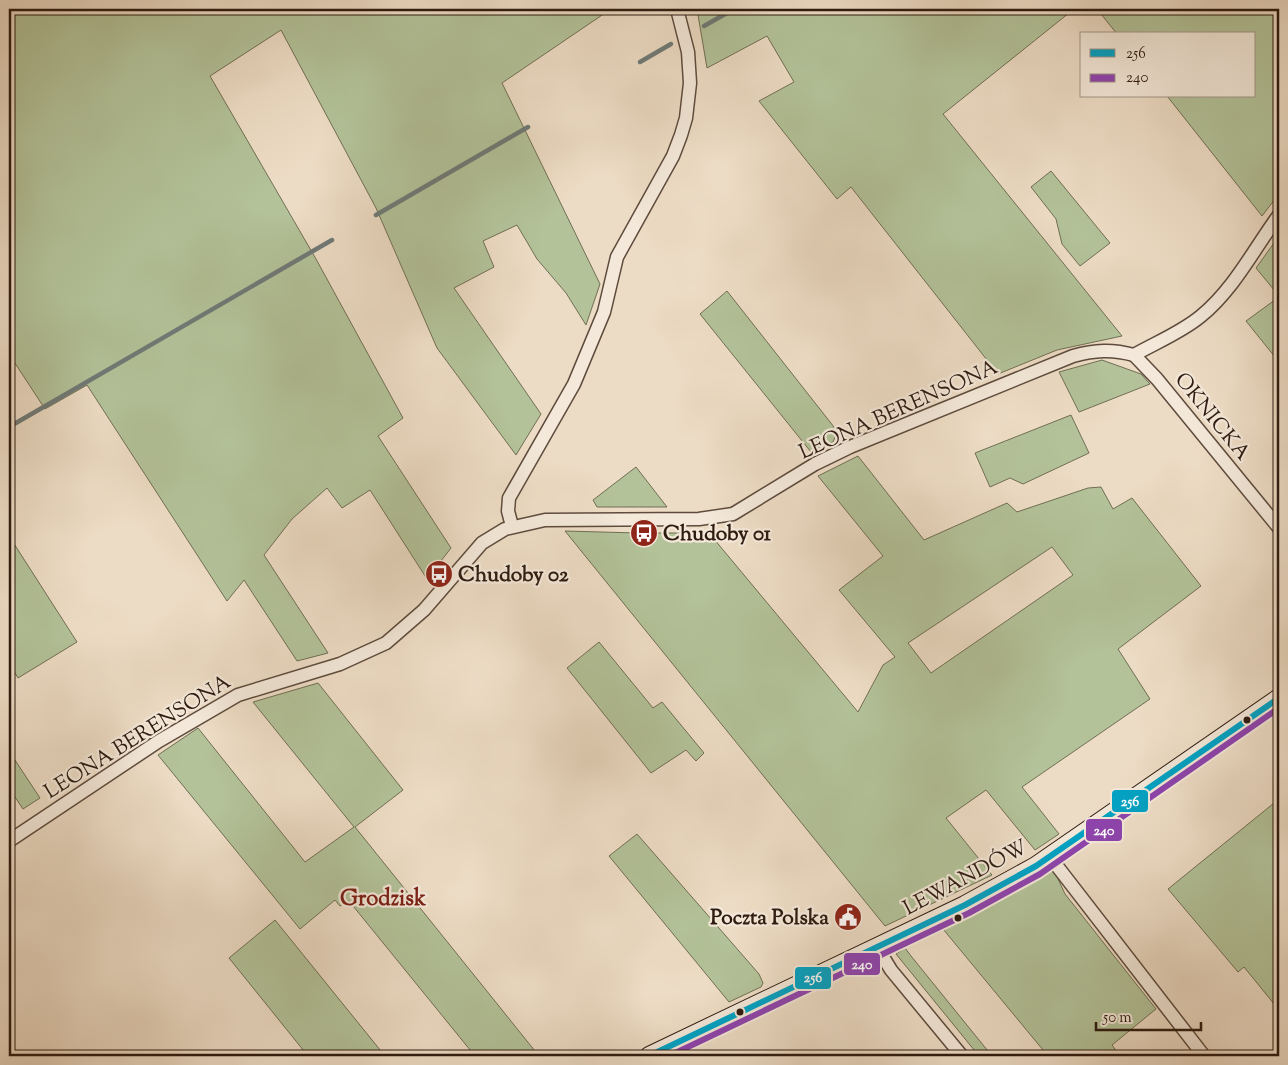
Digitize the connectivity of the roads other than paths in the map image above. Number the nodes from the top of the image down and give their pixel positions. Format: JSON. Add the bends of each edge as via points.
{"nodes":[{"id":1,"x":677,"y":9,"type":"edge"},
{"id":2,"x":1279,"y":215,"type":"edge"},
{"id":3,"x":1134,"y":355,"type":"junction"},
{"id":4,"x":512,"y":526,"type":"junction"},
{"id":5,"x":1279,"y":528,"type":"edge"},
{"id":6,"x":1279,"y":698,"type":"edge"},
{"id":7,"x":9,"y":841,"type":"edge"},
{"id":8,"x":1050,"y":858,"type":"junction"},
{"id":9,"x":877,"y":947,"type":"junction"},
{"id":10,"x":649,"y":1056,"type":"edge"},
{"id":11,"x":962,"y":1056,"type":"edge"},
{"id":12,"x":1204,"y":1056,"type":"edge"}],
"edges":[{"from":1,"to":4,"type":"street","via":[[688,52],[690,83],[681,135],[673,156],[617,257],[604,312],[574,384],[509,498]]},
{"from":2,"to":3,"type":"street","via":[[1233,281],[1207,311],[1179,331]]},
{"from":3,"to":4,"type":"street","name":"LEONA BERENSONA","via":[[1120,350],[1098,350],[1073,356],[850,447],[815,464],[733,514],[699,519],[545,520]]},
{"from":3,"to":5,"type":"street","name":"OKNICKA"},
{"from":4,"to":7,"type":"street","name":"LEONA BERENSONA","via":[[482,543],[424,610],[386,643],[340,664],[268,684],[229,699],[159,741]]},
{"from":6,"to":8,"type":"street","name":"LEWANDÓW"},
{"from":8,"to":9,"type":"street","name":"LEWANDÓW","via":[[965,905]]},
{"from":8,"to":12,"type":"street"},
{"from":9,"to":10,"type":"street","name":"LEWANDÓW"},
{"from":9,"to":11,"type":"street","via":[[891,970]]}]}
